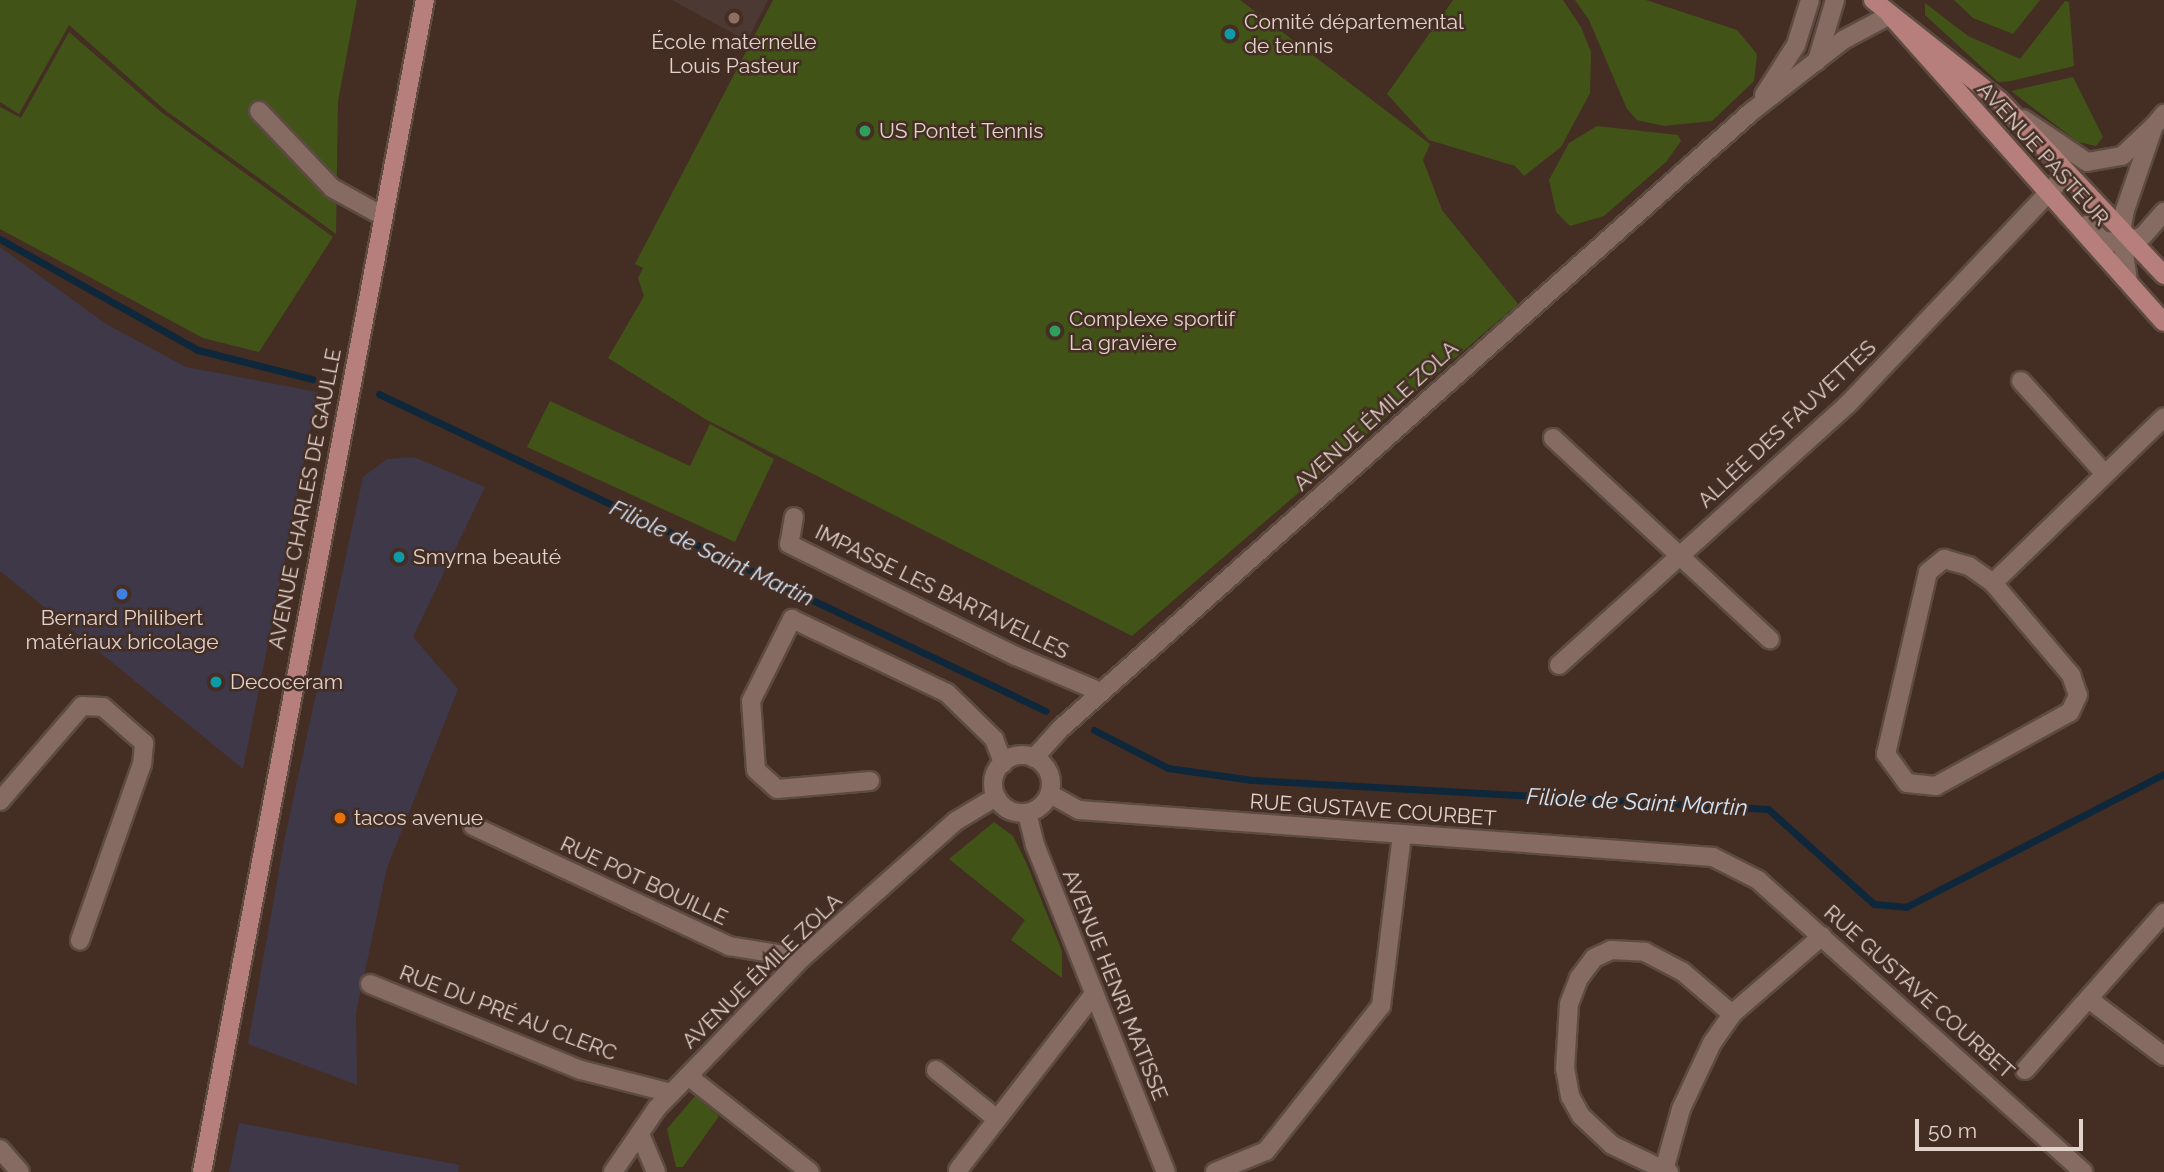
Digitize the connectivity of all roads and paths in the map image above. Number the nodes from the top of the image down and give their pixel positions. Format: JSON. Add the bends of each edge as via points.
{"nodes":[{"id":1,"x":425,"y":0,"type":"edge"},
{"id":2,"x":1810,"y":0,"type":"edge"},
{"id":3,"x":1835,"y":0,"type":"edge"},
{"id":4,"x":1874,"y":0,"type":"edge"},
{"id":5,"x":1890,"y":15,"type":"junction"},
{"id":6,"x":1817,"y":61,"type":"junction"},
{"id":7,"x":2000,"y":101,"type":"junction"},
{"id":8,"x":259,"y":111,"type":"dead end"},
{"id":9,"x":1751,"y":112,"type":"junction"},
{"id":10,"x":2159,"y":120,"type":"edge"},
{"id":11,"x":2066,"y":175,"type":"junction"},
{"id":12,"x":2055,"y":197,"type":"junction"},
{"id":13,"x":2164,"y":212,"type":"edge"},
{"id":14,"x":381,"y":215,"type":"junction"},
{"id":15,"x":2124,"y":239,"type":"junction"},
{"id":16,"x":2164,"y":275,"type":"edge"},
{"id":17,"x":2128,"y":281,"type":"junction"},
{"id":18,"x":2164,"y":322,"type":"edge"},
{"id":19,"x":2021,"y":382,"type":"dead end"},
{"id":20,"x":2164,"y":417,"type":"edge"},
{"id":21,"x":1553,"y":438,"type":"dead end"},
{"id":22,"x":2104,"y":473,"type":"junction"},
{"id":23,"x":794,"y":517,"type":"dead end"},
{"id":24,"x":1681,"y":553,"type":"junction"},
{"id":25,"x":1993,"y":583,"type":"junction"},
{"id":26,"x":1770,"y":640,"type":"dead end"},
{"id":27,"x":1559,"y":665,"type":"dead end"},
{"id":28,"x":1101,"y":692,"type":"junction"},
{"id":29,"x":1034,"y":758,"type":"junction"},
{"id":30,"x":1003,"y":763,"type":"junction"},
{"id":31,"x":870,"y":781,"type":"dead end"},
{"id":32,"x":1050,"y":794,"type":"junction"},
{"id":33,"x":996,"y":797,"type":"junction"},
{"id":34,"x":0,"y":801,"type":"edge"},
{"id":35,"x":1027,"y":813,"type":"junction"},
{"id":36,"x":473,"y":826,"type":"dead end"},
{"id":37,"x":1402,"y":835,"type":"junction"},
{"id":38,"x":2164,"y":913,"type":"edge"},
{"id":39,"x":1822,"y":936,"type":"junction"},
{"id":40,"x":80,"y":940,"type":"dead end"},
{"id":41,"x":802,"y":958,"type":"junction"},
{"id":42,"x":370,"y":984,"type":"dead end"},
{"id":43,"x":1094,"y":994,"type":"junction"},
{"id":44,"x":2090,"y":1000,"type":"junction"},
{"id":45,"x":1732,"y":1014,"type":"junction"},
{"id":46,"x":2164,"y":1056,"type":"edge"},
{"id":47,"x":936,"y":1070,"type":"dead end"},
{"id":48,"x":2025,"y":1070,"type":"dead end"},
{"id":49,"x":688,"y":1076,"type":"junction"},
{"id":50,"x":671,"y":1093,"type":"junction"},
{"id":51,"x":997,"y":1119,"type":"junction"},
{"id":52,"x":640,"y":1134,"type":"junction"},
{"id":53,"x":0,"y":1149,"type":"edge"},
{"id":54,"x":958,"y":1170,"type":"dead end"},
{"id":55,"x":1666,"y":1171,"type":"edge"},
{"id":56,"x":20,"y":1172,"type":"edge"},
{"id":57,"x":202,"y":1172,"type":"edge"},
{"id":58,"x":613,"y":1172,"type":"edge"},
{"id":59,"x":656,"y":1172,"type":"edge"},
{"id":60,"x":810,"y":1172,"type":"edge"},
{"id":61,"x":1166,"y":1172,"type":"edge"},
{"id":62,"x":1215,"y":1172,"type":"edge"},
{"id":63,"x":2083,"y":1172,"type":"edge"}],
"edges":[{"from":1,"to":14,"type":"main road","name":"AVENUE CHARLES DE GAULLE"},
{"from":2,"to":9,"type":"street","name":"AVENUE ÉMILE ZOLA","via":[[1787,64]]},
{"from":3,"to":6,"type":"street"},
{"from":4,"to":5,"type":"main road","name":"AVENUE PASTEUR"},
{"from":5,"to":6,"type":"street","name":"AVENUE ÉMILE ZOLA","via":[[1863,27]]},
{"from":5,"to":7,"type":"main road","name":"AVENUE PASTEUR"},
{"from":5,"to":12,"type":"main road","name":"AVENUE PASTEUR"},
{"from":6,"to":9,"type":"street","name":"AVENUE ÉMILE ZOLA"},
{"from":7,"to":10,"type":"street","via":[[2087,162],[2123,156]]},
{"from":7,"to":11,"type":"main road","name":"AVENUE PASTEUR"},
{"from":8,"to":14,"type":"street","via":[[332,188]]},
{"from":9,"to":28,"type":"street","name":"AVENUE ÉMILE ZOLA"},
{"from":10,"to":15,"type":"street"},
{"from":11,"to":12,"type":"street","name":"ALLÉE DES FAUVETTES"},
{"from":11,"to":15,"type":"main road","name":"AVENUE PASTEUR"},
{"from":12,"to":15,"type":"street","via":[[2102,240]]},
{"from":12,"to":17,"type":"main road","name":"AVENUE PASTEUR"},
{"from":12,"to":24,"type":"street","name":"ALLÉE DES FAUVETTES","via":[[1848,404]]},
{"from":13,"to":15,"type":"street","via":[[2152,229]]},
{"from":14,"to":57,"type":"main road","name":"AVENUE CHARLES DE GAULLE"},
{"from":15,"to":16,"type":"main road","name":"AVENUE PASTEUR"},
{"from":15,"to":17,"type":"street"},
{"from":17,"to":18,"type":"main road","name":"AVENUE PASTEUR"},
{"from":19,"to":22,"type":"street"},
{"from":20,"to":22,"type":"street"},
{"from":21,"to":24,"type":"street"},
{"from":22,"to":25,"type":"street"},
{"from":23,"to":28,"type":"street","name":"IMPASSE LES BARTAVELLES","via":[[789,544],[1016,656]]},
{"from":24,"to":26,"type":"street"},
{"from":24,"to":27,"type":"street","name":"ALLÉE DES FAUVETTES"},
{"from":25,"to":25,"type":"street","via":[[1969,566],[1944,559],[1928,572],[1886,754],[1908,783],[1936,786],[2070,712],[2078,695],[2071,676]]},
{"from":28,"to":29,"type":"street","name":"AVENUE ÉMILE ZOLA"},
{"from":29,"to":30,"type":"street","via":[[1018,755]]},
{"from":29,"to":32,"type":"street","via":[[1047,769]]},
{"from":30,"to":31,"type":"street","via":[[994,739],[947,693],[792,619],[751,701],[756,770],[777,789]]},
{"from":30,"to":33,"type":"street","via":[[994,779]]},
{"from":32,"to":35,"type":"street","via":[[1041,806]]},
{"from":32,"to":37,"type":"street","name":"RUE GUSTAVE COURBET","via":[[1079,810]]},
{"from":33,"to":35,"type":"street","via":[[1009,810]]},
{"from":33,"to":41,"type":"street","name":"AVENUE ÉMILE ZOLA","via":[[956,821]]},
{"from":34,"to":40,"type":"street","via":[[82,706],[103,707],[144,743],[142,764]]},
{"from":35,"to":43,"type":"street","name":"AVENUE HENRI MATISSE","via":[[1035,845]]},
{"from":36,"to":41,"type":"street","name":"RUE POT BOUILLE","via":[[729,946]]},
{"from":37,"to":39,"type":"street","name":"RUE GUSTAVE COURBET","via":[[1713,857],[1758,880]]},
{"from":37,"to":62,"type":"street","via":[[1381,1006],[1266,1151]]},
{"from":38,"to":44,"type":"street"},
{"from":39,"to":45,"type":"street"},
{"from":39,"to":63,"type":"street","name":"RUE GUSTAVE COURBET"},
{"from":41,"to":49,"type":"street","name":"AVENUE ÉMILE ZOLA"},
{"from":42,"to":50,"type":"street","name":"RUE DU PRÉ AU CLERC","via":[[581,1070]]},
{"from":43,"to":51,"type":"street"},
{"from":43,"to":61,"type":"street","name":"AVENUE HENRI MATISSE"},
{"from":44,"to":46,"type":"street"},
{"from":44,"to":48,"type":"street"},
{"from":45,"to":55,"type":"street","via":[[1694,1076]]},
{"from":45,"to":55,"type":"street","via":[[1683,972],[1645,952],[1611,950],[1594,958],[1579,978],[1569,1004],[1565,1069],[1570,1096],[1581,1116],[1612,1145]]},
{"from":47,"to":51,"type":"street"},
{"from":49,"to":50,"type":"street","name":"AVENUE ÉMILE ZOLA"},
{"from":49,"to":60,"type":"street"},
{"from":50,"to":52,"type":"street","name":"AVENUE ÉMILE ZOLA"},
{"from":51,"to":54,"type":"street"},
{"from":52,"to":58,"type":"street","name":"AVENUE ÉMILE ZOLA"},
{"from":52,"to":59,"type":"street"},
{"from":53,"to":56,"type":"street"}]}
